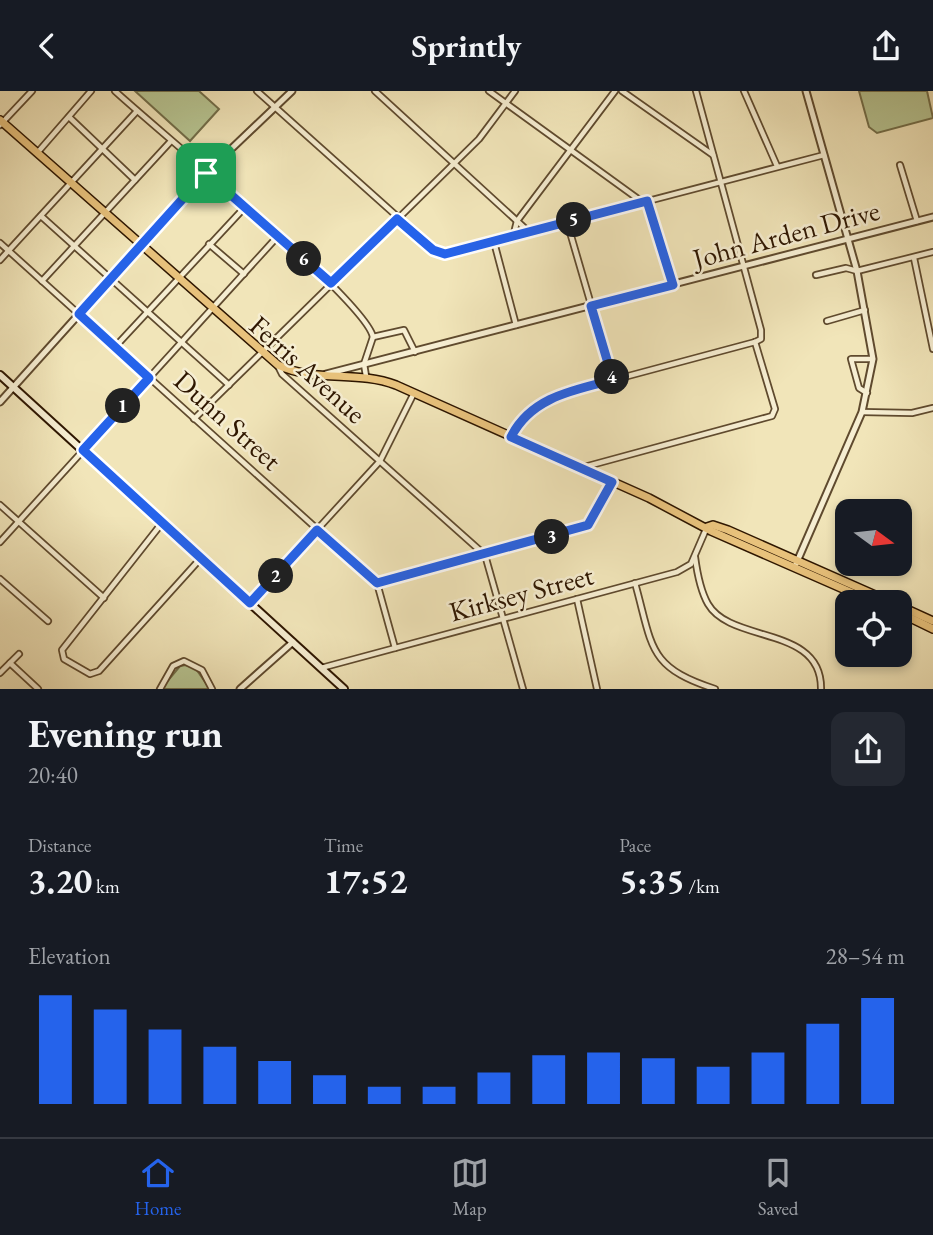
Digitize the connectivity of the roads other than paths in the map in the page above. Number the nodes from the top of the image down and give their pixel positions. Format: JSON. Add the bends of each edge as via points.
{"nodes":[{"id":1,"x":32,"y":91,"type":"edge"},
{"id":2,"x":91,"y":91,"type":"edge"},
{"id":3,"x":115,"y":91,"type":"edge"},
{"id":4,"x":257,"y":91,"type":"edge"},
{"id":5,"x":292,"y":91,"type":"edge"},
{"id":6,"x":375,"y":91,"type":"edge"},
{"id":7,"x":489,"y":91,"type":"edge"},
{"id":8,"x":515,"y":91,"type":"edge"},
{"id":9,"x":615,"y":91,"type":"edge"},
{"id":10,"x":622,"y":91,"type":"edge"},
{"id":11,"x":696,"y":91,"type":"edge"},
{"id":12,"x":744,"y":91,"type":"edge"},
{"id":13,"x":806,"y":91,"type":"edge"},
{"id":14,"x":505,"y":104,"type":"junction"},
{"id":15,"x":275,"y":107,"type":"junction"},
{"id":16,"x":137,"y":111,"type":"junction"},
{"id":17,"x":69,"y":117,"type":"junction"},
{"id":18,"x":1,"y":122,"type":"edge"},
{"id":19,"x":171,"y":141,"type":"junction"},
{"id":20,"x":100,"y":148,"type":"junction"},
{"id":21,"x":570,"y":151,"type":"junction"},
{"id":22,"x":38,"y":152,"type":"junction"},
{"id":23,"x":824,"y":155,"type":"junction"},
{"id":24,"x":714,"y":156,"type":"junction"},
{"id":25,"x":454,"y":163,"type":"junction"},
{"id":26,"x":900,"y":165,"type":"dead end"},
{"id":27,"x":777,"y":166,"type":"junction"},
{"id":28,"x":206,"y":173,"type":"junction"},
{"id":29,"x":135,"y":180,"type":"junction"},
{"id":30,"x":720,"y":181,"type":"junction"},
{"id":31,"x":71,"y":182,"type":"junction"},
{"id":32,"x":644,"y":201,"type":"junction"},
{"id":33,"x":245,"y":207,"type":"junction"},
{"id":34,"x":104,"y":213,"type":"junction"},
{"id":35,"x":41,"y":216,"type":"junction"},
{"id":36,"x":933,"y":216,"type":"edge"},
{"id":37,"x":397,"y":219,"type":"junction"},
{"id":38,"x":517,"y":221,"type":"junction"},
{"id":39,"x":917,"y":221,"type":"junction"},
{"id":40,"x":567,"y":222,"type":"junction"},
{"id":41,"x":529,"y":232,"type":"junction"},
{"id":42,"x":278,"y":236,"type":"junction"},
{"id":43,"x":513,"y":237,"type":"junction"},
{"id":44,"x":847,"y":239,"type":"junction"},
{"id":45,"x":494,"y":242,"type":"junction"},
{"id":46,"x":0,"y":243,"type":"edge"},
{"id":47,"x":209,"y":244,"type":"junction"},
{"id":48,"x":75,"y":246,"type":"junction"},
{"id":49,"x":140,"y":246,"type":"junction"},
{"id":50,"x":9,"y":251,"type":"junction"},
{"id":51,"x":933,"y":252,"type":"edge"},
{"id":52,"x":914,"y":258,"type":"junction"},
{"id":53,"x":0,"y":260,"type":"edge"},
{"id":54,"x":743,"y":267,"type":"junction"},
{"id":55,"x":857,"y":271,"type":"junction"},
{"id":56,"x":244,"y":274,"type":"junction"},
{"id":57,"x":816,"y":275,"type":"dead end"},
{"id":58,"x":111,"y":278,"type":"junction"},
{"id":59,"x":177,"y":279,"type":"junction"},
{"id":60,"x":42,"y":281,"type":"junction"},
{"id":61,"x":331,"y":283,"type":"junction"},
{"id":62,"x":673,"y":285,"type":"junction"},
{"id":63,"x":591,"y":306,"type":"junction"},
{"id":64,"x":866,"y":309,"type":"junction"},
{"id":65,"x":212,"y":310,"type":"junction"},
{"id":66,"x":148,"y":311,"type":"junction"},
{"id":67,"x":79,"y":314,"type":"junction"},
{"id":68,"x":827,"y":321,"type":"dead end"},
{"id":69,"x":516,"y":326,"type":"junction"},
{"id":70,"x":373,"y":337,"type":"junction"},
{"id":71,"x":182,"y":342,"type":"junction"},
{"id":72,"x":755,"y":342,"type":"junction"},
{"id":73,"x":115,"y":347,"type":"junction"},
{"id":74,"x":933,"y":349,"type":"edge"},
{"id":75,"x":415,"y":352,"type":"junction"},
{"id":76,"x":261,"y":353,"type":"junction"},
{"id":77,"x":873,"y":359,"type":"junction"},
{"id":78,"x":364,"y":364,"type":"junction"},
{"id":79,"x":278,"y":365,"type":"junction"},
{"id":80,"x":299,"y":373,"type":"junction"},
{"id":81,"x":0,"y":375,"type":"edge"},
{"id":82,"x":318,"y":376,"type":"junction"},
{"id":83,"x":366,"y":376,"type":"junction"},
{"id":84,"x":149,"y":378,"type":"junction"},
{"id":85,"x":613,"y":380,"type":"junction"},
{"id":86,"x":229,"y":385,"type":"junction"},
{"id":87,"x":13,"y":387,"type":"junction"},
{"id":88,"x":299,"y":389,"type":"junction"},
{"id":89,"x":414,"y":393,"type":"junction"},
{"id":90,"x":868,"y":394,"type":"junction"},
{"id":91,"x":0,"y":402,"type":"edge"},
{"id":92,"x":933,"y":408,"type":"edge"},
{"id":93,"x":862,"y":412,"type":"junction"},
{"id":94,"x":194,"y":419,"type":"junction"},
{"id":95,"x":511,"y":437,"type":"junction"},
{"id":96,"x":83,"y":450,"type":"junction"},
{"id":97,"x":380,"y":461,"type":"junction"},
{"id":98,"x":581,"y":468,"type":"junction"},
{"id":99,"x":612,"y":482,"type":"junction"},
{"id":100,"x":0,"y":505,"type":"edge"},
{"id":101,"x":19,"y":521,"type":"junction"},
{"id":102,"x":162,"y":523,"type":"junction"},
{"id":103,"x":707,"y":527,"type":"junction"},
{"id":104,"x":317,"y":530,"type":"junction"},
{"id":105,"x":0,"y":542,"type":"edge"},
{"id":106,"x":485,"y":555,"type":"junction"},
{"id":107,"x":695,"y":556,"type":"junction"},
{"id":108,"x":201,"y":558,"type":"junction"},
{"id":109,"x":796,"y":564,"type":"junction"},
{"id":110,"x":0,"y":579,"type":"edge"},
{"id":111,"x":377,"y":583,"type":"junction"},
{"id":112,"x":635,"y":583,"type":"junction"},
{"id":113,"x":849,"y":590,"type":"edge"},
{"id":114,"x":861,"y":590,"type":"edge"},
{"id":115,"x":104,"y":598,"type":"junction"},
{"id":116,"x":577,"y":599,"type":"junction"},
{"id":117,"x":250,"y":603,"type":"junction"},
{"id":118,"x":912,"y":611,"type":"edge"},
{"id":119,"x":504,"y":618,"type":"junction"},
{"id":120,"x":912,"y":619,"type":"edge"},
{"id":121,"x":48,"y":621,"type":"dead end"},
{"id":122,"x":933,"y":621,"type":"edge"},
{"id":123,"x":933,"y":629,"type":"edge"},
{"id":124,"x":293,"y":642,"type":"junction"},
{"id":125,"x":395,"y":648,"type":"junction"},
{"id":126,"x":19,"y":655,"type":"dead end"},
{"id":127,"x":10,"y":663,"type":"junction"},
{"id":128,"x":320,"y":668,"type":"junction"},
{"id":129,"x":0,"y":673,"type":"edge"},
{"id":130,"x":38,"y":689,"type":"edge"},
{"id":131,"x":160,"y":689,"type":"edge"},
{"id":132,"x":212,"y":689,"type":"edge"},
{"id":133,"x":240,"y":689,"type":"edge"},
{"id":134,"x":344,"y":689,"type":"edge"},
{"id":135,"x":523,"y":689,"type":"edge"},
{"id":136,"x":597,"y":689,"type":"edge"},
{"id":137,"x":715,"y":689,"type":"edge"},
{"id":138,"x":821,"y":689,"type":"edge"}],
"edges":[{"from":1,"to":18,"type":"street"},
{"from":2,"to":17,"type":"street"},
{"from":3,"to":16,"type":"street"},
{"from":4,"to":15,"type":"street"},
{"from":5,"to":15,"type":"street"},
{"from":6,"to":25,"type":"street"},
{"from":7,"to":14,"type":"street"},
{"from":8,"to":14,"type":"street"},
{"from":9,"to":21,"type":"street"},
{"from":10,"to":24,"type":"street"},
{"from":11,"to":24,"type":"street"},
{"from":12,"to":27,"type":"street"},
{"from":13,"to":23,"type":"street"},
{"from":14,"to":21,"type":"street"},
{"from":14,"to":25,"type":"street"},
{"from":15,"to":28,"type":"street"},
{"from":15,"to":37,"type":"street"},
{"from":16,"to":19,"type":"street"},
{"from":16,"to":20,"type":"street"},
{"from":17,"to":20,"type":"street"},
{"from":17,"to":22,"type":"street"},
{"from":18,"to":22,"type":"main road","name":"Ferris Avenue"},
{"from":19,"to":28,"type":"street"},
{"from":19,"to":29,"type":"street"},
{"from":20,"to":29,"type":"street"},
{"from":20,"to":31,"type":"street"},
{"from":21,"to":32,"type":"street"},
{"from":21,"to":38,"type":"street"},
{"from":22,"to":31,"type":"main road","name":"Ferris Avenue"},
{"from":23,"to":27,"type":"street"},
{"from":23,"to":44,"type":"street"},
{"from":24,"to":30,"type":"street"},
{"from":25,"to":37,"type":"street"},
{"from":25,"to":38,"type":"street"},
{"from":26,"to":39,"type":"street"},
{"from":27,"to":30,"type":"street"},
{"from":28,"to":33,"type":"street"},
{"from":28,"to":49,"type":"street"},
{"from":29,"to":34,"type":"street"},
{"from":30,"to":32,"type":"street"},
{"from":30,"to":54,"type":"street"},
{"from":31,"to":34,"type":"main road","name":"Ferris Avenue"},
{"from":31,"to":35,"type":"street"},
{"from":32,"to":40,"type":"street"},
{"from":32,"to":62,"type":"street"},
{"from":33,"to":42,"type":"street"},
{"from":33,"to":47,"type":"street"},
{"from":34,"to":48,"type":"street"},
{"from":34,"to":49,"type":"main road","name":"Ferris Avenue"},
{"from":35,"to":48,"type":"street"},
{"from":35,"to":50,"type":"street"},
{"from":36,"to":39,"type":"street","name":"John Arden Drive"},
{"from":37,"to":45,"type":"street","via":[[437,253]]},
{"from":37,"to":61,"type":"street"},
{"from":38,"to":41,"type":"street"},
{"from":38,"to":43,"type":"street"},
{"from":39,"to":44,"type":"street","name":"John Arden Drive"},
{"from":40,"to":41,"type":"street"},
{"from":40,"to":63,"type":"street"},
{"from":41,"to":43,"type":"street"},
{"from":42,"to":56,"type":"street"},
{"from":42,"to":61,"type":"street"},
{"from":43,"to":45,"type":"street"},
{"from":44,"to":54,"type":"street","name":"John Arden Drive"},
{"from":44,"to":55,"type":"street"},
{"from":45,"to":69,"type":"street"},
{"from":46,"to":50,"type":"street","name":"Dunn Street"},
{"from":47,"to":56,"type":"street"},
{"from":47,"to":59,"type":"street"},
{"from":48,"to":58,"type":"street"},
{"from":48,"to":60,"type":"street"},
{"from":49,"to":58,"type":"street"},
{"from":49,"to":59,"type":"main road","name":"Ferris Avenue"},
{"from":50,"to":53,"type":"street"},
{"from":50,"to":60,"type":"street","name":"Dunn Street"},
{"from":51,"to":52,"type":"street"},
{"from":52,"to":55,"type":"street"},
{"from":52,"to":74,"type":"street"},
{"from":54,"to":62,"type":"street","name":"John Arden Drive"},
{"from":54,"to":72,"type":"street","via":[[761,330],[761,339]]},
{"from":55,"to":57,"type":"street","via":[[846,268]]},
{"from":55,"to":64,"type":"street"},
{"from":56,"to":65,"type":"street"},
{"from":58,"to":66,"type":"street"},
{"from":58,"to":67,"type":"street"},
{"from":59,"to":65,"type":"main road","name":"Ferris Avenue"},
{"from":59,"to":66,"type":"street"},
{"from":60,"to":67,"type":"street","name":"Dunn Street"},
{"from":61,"to":70,"type":"street","via":[[368,323]]},
{"from":61,"to":76,"type":"street"},
{"from":62,"to":63,"type":"street","name":"John Arden Drive"},
{"from":63,"to":69,"type":"street","name":"John Arden Drive"},
{"from":63,"to":85,"type":"street"},
{"from":64,"to":68,"type":"street"},
{"from":64,"to":77,"type":"street"},
{"from":65,"to":71,"type":"street"},
{"from":65,"to":76,"type":"main road","name":"Ferris Avenue"},
{"from":66,"to":71,"type":"street"},
{"from":66,"to":73,"type":"street"},
{"from":67,"to":73,"type":"street","name":"Dunn Street"},
{"from":67,"to":87,"type":"street"},
{"from":69,"to":75,"type":"street","name":"John Arden Drive"},
{"from":70,"to":75,"type":"street","via":[[404,330]]},
{"from":70,"to":78,"type":"street"},
{"from":71,"to":84,"type":"street"},
{"from":71,"to":86,"type":"street"},
{"from":72,"to":85,"type":"street"},
{"from":72,"to":98,"type":"street","via":[[775,413]]},
{"from":73,"to":84,"type":"street","name":"Dunn Street"},
{"from":75,"to":78,"type":"street","name":"John Arden Drive"},
{"from":76,"to":79,"type":"main road","name":"Ferris Avenue"},
{"from":76,"to":86,"type":"street"},
{"from":77,"to":90,"type":"street"},
{"from":77,"to":90,"type":"street","via":[[851,359],[859,388]]},
{"from":78,"to":82,"type":"street","name":"John Arden Drive"},
{"from":78,"to":83,"type":"street"},
{"from":79,"to":80,"type":"main road"},
{"from":79,"to":88,"type":"street","name":"Ferris Avenue","via":[[280,373]]},
{"from":80,"to":82,"type":"main road"},
{"from":80,"to":88,"type":"street"},
{"from":81,"to":87,"type":"main road"},
{"from":82,"to":83,"type":"main road"},
{"from":83,"to":89,"type":"main road"},
{"from":84,"to":94,"type":"street","name":"Dunn Street"},
{"from":84,"to":96,"type":"street"},
{"from":85,"to":95,"type":"street","via":[[547,401],[523,418]]},
{"from":86,"to":94,"type":"street"},
{"from":87,"to":91,"type":"street"},
{"from":87,"to":96,"type":"main road"},
{"from":88,"to":97,"type":"street","name":"Ferris Avenue"},
{"from":89,"to":95,"type":"main road"},
{"from":89,"to":97,"type":"street"},
{"from":90,"to":93,"type":"street"},
{"from":92,"to":93,"type":"street","via":[[912,413]]},
{"from":93,"to":109,"type":"street"},
{"from":94,"to":104,"type":"street","name":"Dunn Street"},
{"from":95,"to":98,"type":"main road"},
{"from":96,"to":101,"type":"street"},
{"from":96,"to":102,"type":"main road"},
{"from":97,"to":104,"type":"street"},
{"from":97,"to":106,"type":"street","name":"Ferris Avenue"},
{"from":98,"to":99,"type":"main road"},
{"from":99,"to":103,"type":"main road"},
{"from":99,"to":106,"type":"street","via":[[595,517],[584,527]]},
{"from":100,"to":101,"type":"street"},
{"from":101,"to":105,"type":"street"},
{"from":101,"to":115,"type":"street"},
{"from":102,"to":108,"type":"main road"},
{"from":102,"to":115,"type":"street"},
{"from":103,"to":107,"type":"street"},
{"from":103,"to":109,"type":"main road","via":[[713,525]]},
{"from":104,"to":111,"type":"street","name":"Dunn Street"},
{"from":104,"to":117,"type":"street"},
{"from":106,"to":111,"type":"street"},
{"from":106,"to":119,"type":"street"},
{"from":107,"to":112,"type":"street","name":"Kirksey Street","via":[[686,569]]},
{"from":107,"to":138,"type":"street","via":[[712,609],[805,652],[818,670]]},
{"from":108,"to":115,"type":"street","via":[[103,668],[90,674],[71,665],[62,653]]},
{"from":108,"to":117,"type":"main road"},
{"from":109,"to":113,"type":"main road"},
{"from":109,"to":114,"type":"main road"},
{"from":110,"to":121,"type":"street"},
{"from":111,"to":125,"type":"street"},
{"from":112,"to":116,"type":"street","name":"Kirksey Street"},
{"from":112,"to":137,"type":"street","via":[[660,661],[682,677]]},
{"from":116,"to":119,"type":"street","name":"Kirksey Street"},
{"from":116,"to":136,"type":"street"},
{"from":117,"to":124,"type":"main road"},
{"from":118,"to":122,"type":"main road"},
{"from":119,"to":125,"type":"street","name":"Kirksey Street"},
{"from":119,"to":135,"type":"street"},
{"from":120,"to":123,"type":"main road"},
{"from":124,"to":128,"type":"main road"},
{"from":124,"to":133,"type":"street"},
{"from":125,"to":128,"type":"street","name":"Kirksey Street"},
{"from":126,"to":127,"type":"street"},
{"from":127,"to":129,"type":"street"},
{"from":127,"to":130,"type":"street"},
{"from":128,"to":134,"type":"main road"},
{"from":131,"to":132,"type":"street","via":[[173,666],[184,661],[202,670]]}]}
